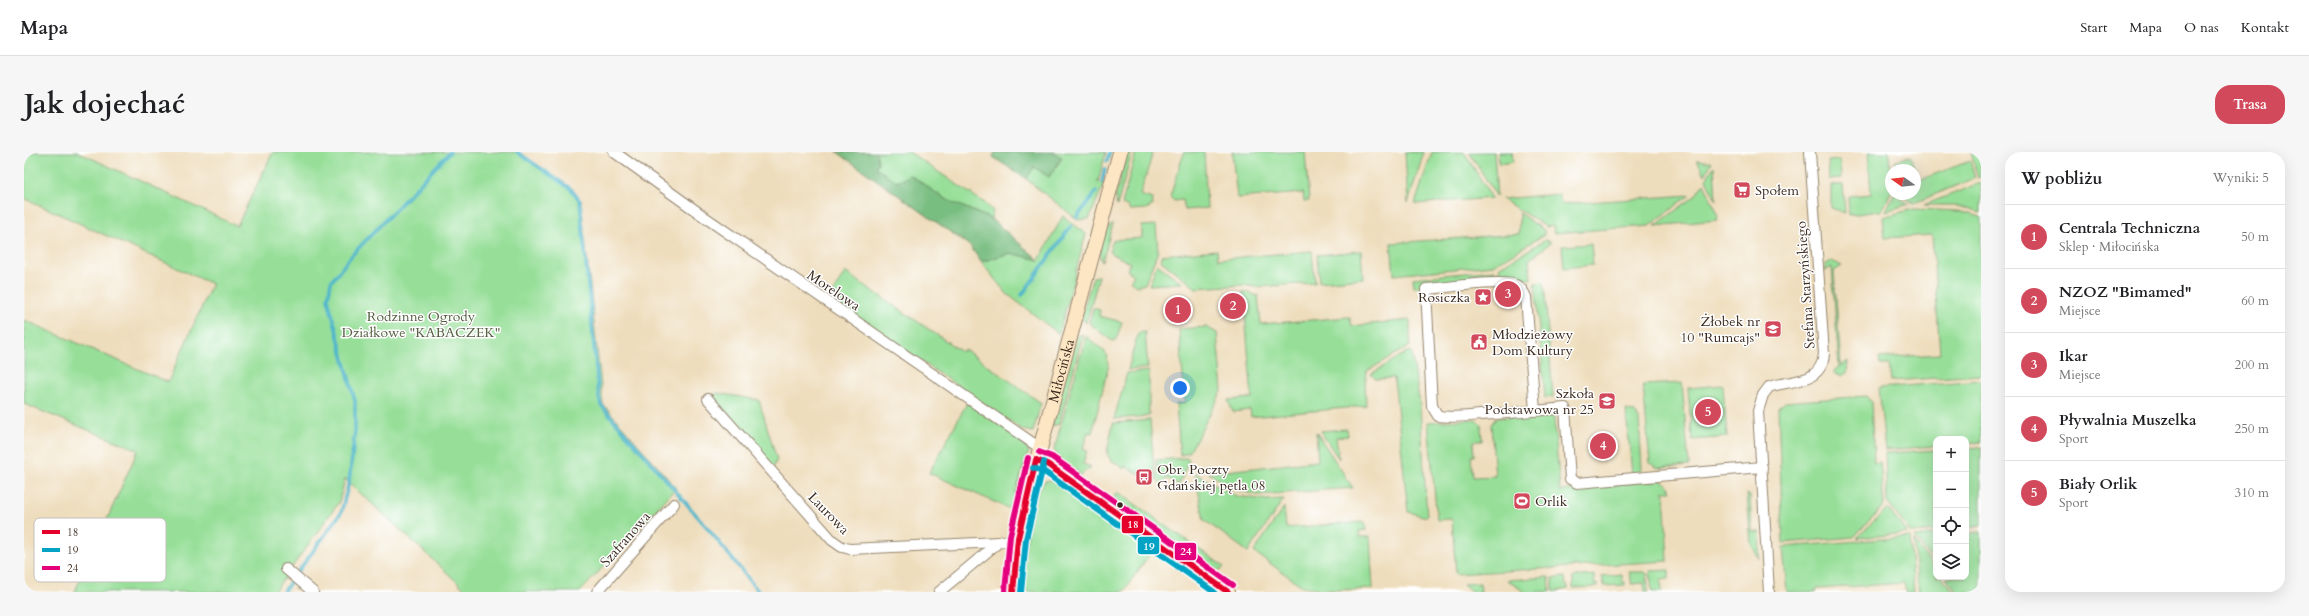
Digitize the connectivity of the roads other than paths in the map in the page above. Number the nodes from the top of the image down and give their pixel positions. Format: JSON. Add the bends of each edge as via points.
{"nodes":[{"id":1,"x":614,"y":152,"type":"edge"},
{"id":2,"x":1120,"y":152,"type":"edge"},
{"id":3,"x":1810,"y":152,"type":"edge"},
{"id":4,"x":708,"y":399,"type":"dead end"},
{"id":5,"x":1535,"y":411,"type":"junction"},
{"id":6,"x":1038,"y":454,"type":"junction"},
{"id":7,"x":1762,"y":467,"type":"junction"},
{"id":8,"x":674,"y":504,"type":"dead end"},
{"id":9,"x":1018,"y":538,"type":"junction"},
{"id":10,"x":999,"y":542,"type":"junction"},
{"id":11,"x":286,"y":569,"type":"dead end"},
{"id":12,"x":313,"y":592,"type":"edge"},
{"id":13,"x":597,"y":592,"type":"edge"},
{"id":14,"x":939,"y":592,"type":"edge"},
{"id":15,"x":1013,"y":592,"type":"edge"},
{"id":16,"x":1228,"y":592,"type":"edge"},
{"id":17,"x":1769,"y":592,"type":"edge"}],
"edges":[{"from":1,"to":6,"type":"street","name":"Morelowa"},
{"from":2,"to":6,"type":"street","name":"Miłocińska"},
{"from":3,"to":7,"type":"street","name":"Stefana Starzyńskiego","via":[[1824,360],[1816,374],[1769,387],[1763,395],[1758,411]]},
{"from":4,"to":10,"type":"street","name":"Laurowa","via":[[832,540],[842,547],[850,549]]},
{"from":5,"to":5,"type":"street","via":[[1445,417],[1434,412],[1426,289],[1498,284],[1516,286],[1523,290],[1526,297]]},
{"from":5,"to":7,"type":"street","via":[[1565,408],[1570,479],[1577,483]]},
{"from":6,"to":9,"type":"street","name":"Miłocińska"},
{"from":6,"to":16,"type":"street","via":[[1047,464]]},
{"from":7,"to":17,"type":"street","name":"Stefana Starzyńskiego"},
{"from":8,"to":13,"type":"street","name":"Szafranowa"},
{"from":9,"to":10,"type":"street","name":"Laurowa"},
{"from":9,"to":15,"type":"street","name":"Miłocińska"},
{"from":10,"to":14,"type":"street","name":"Laurowa"},
{"from":11,"to":12,"type":"street"}]}
